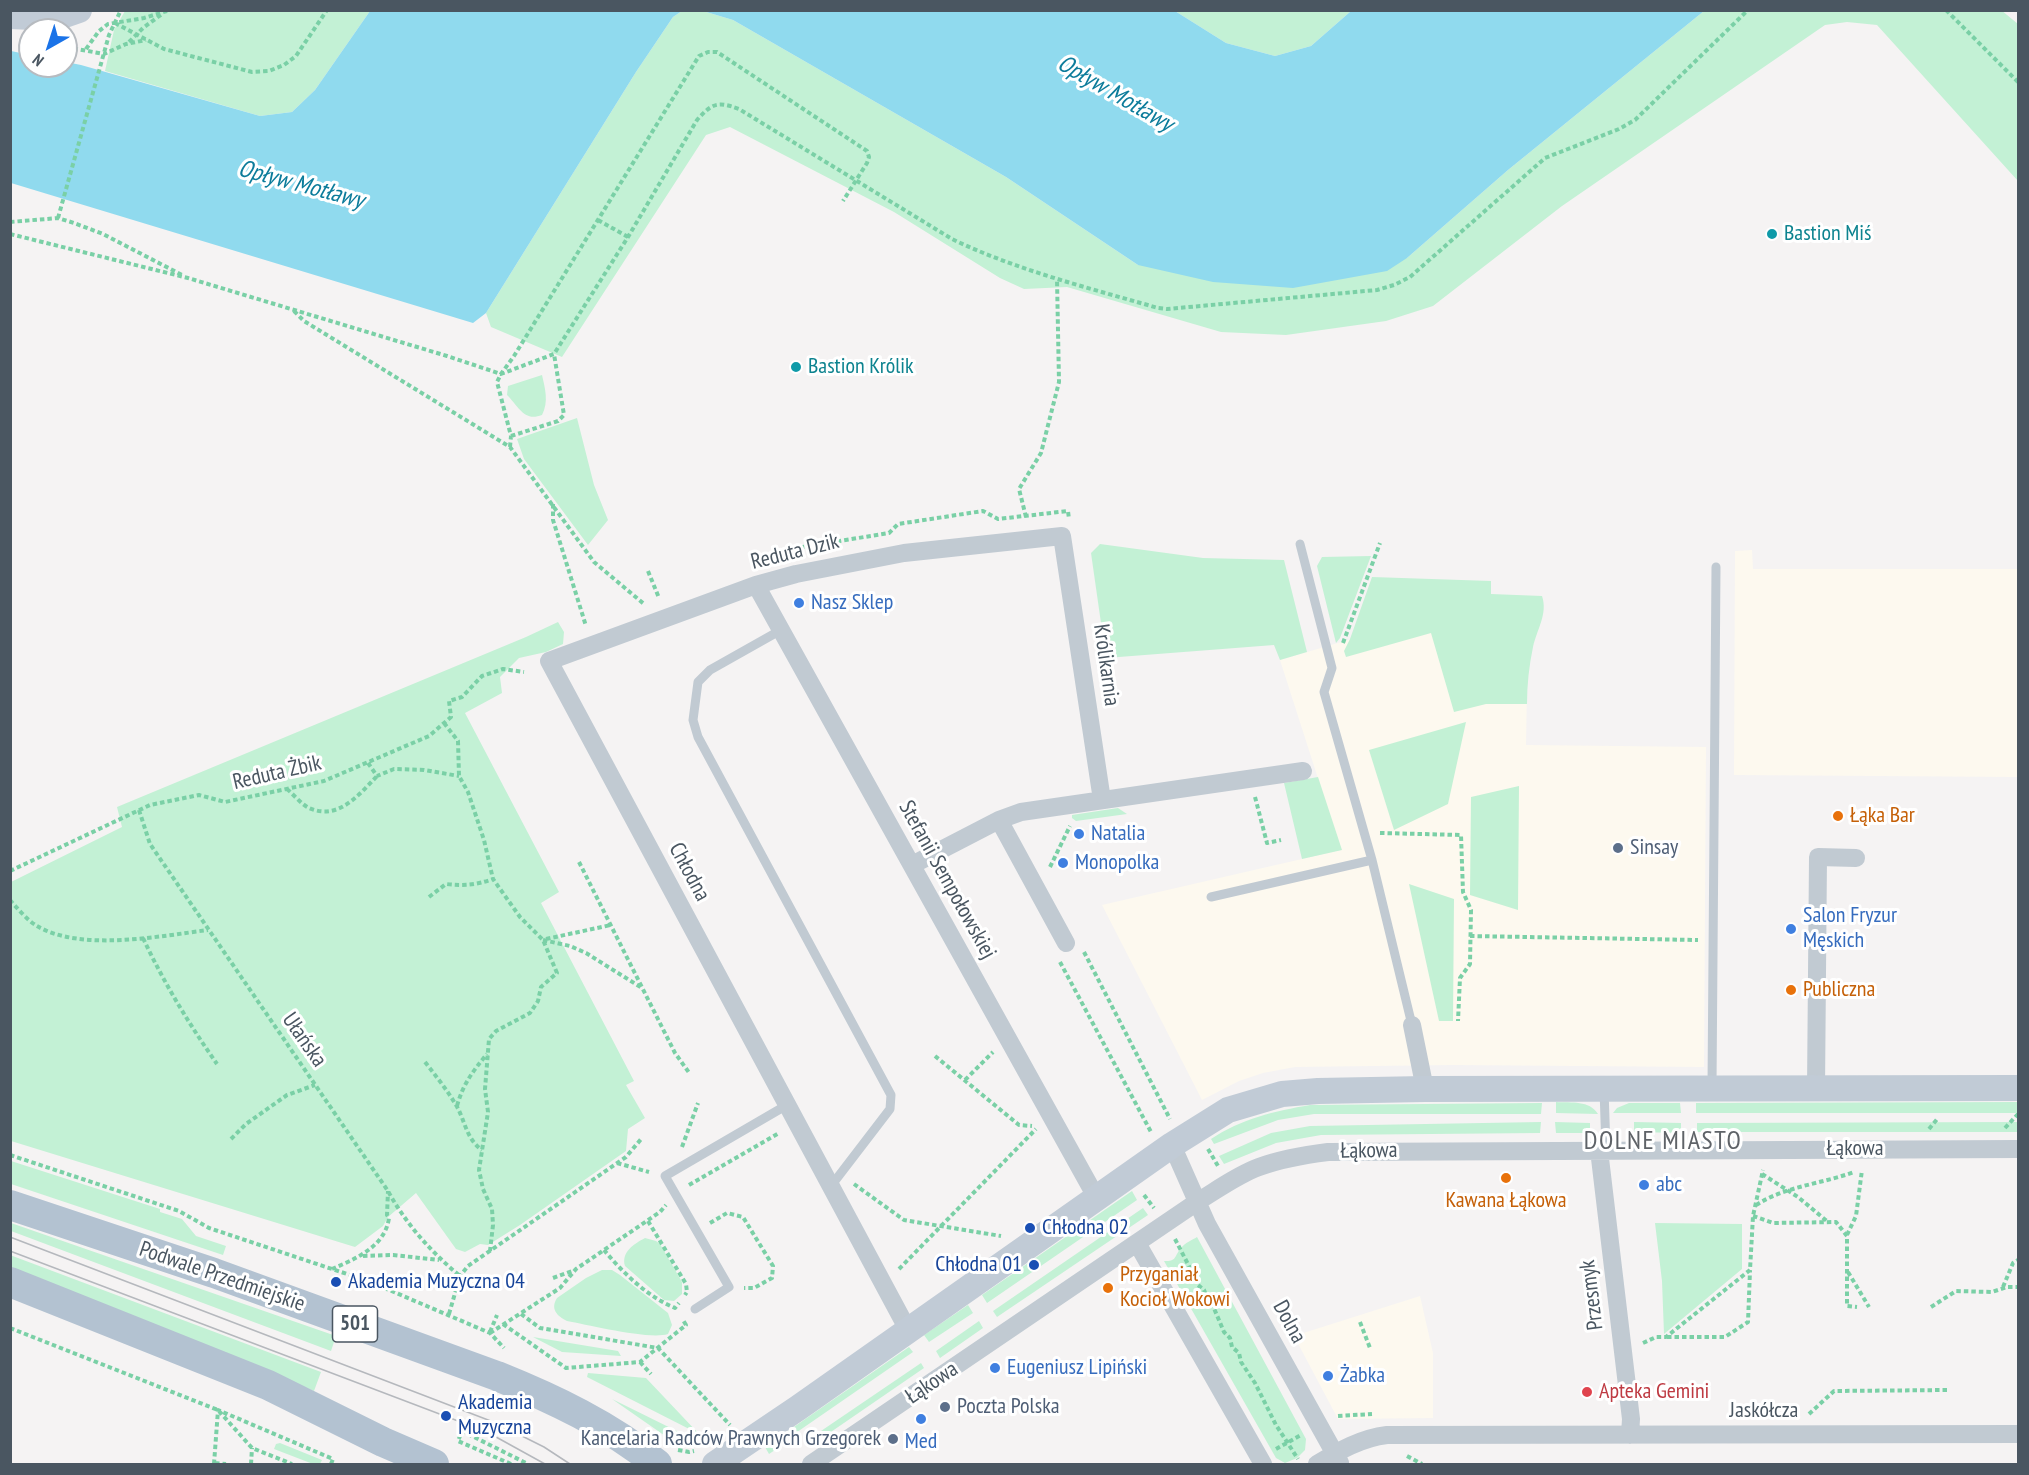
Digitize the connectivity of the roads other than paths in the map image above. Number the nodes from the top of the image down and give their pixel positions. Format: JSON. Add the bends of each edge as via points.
{"nodes":[{"id":1,"x":79,"y":10,"type":"edge"},
{"id":2,"x":10,"y":16,"type":"edge"},
{"id":3,"x":1062,"y":536,"type":"joint"},
{"id":4,"x":1300,"y":544,"type":"dead end"},
{"id":5,"x":1716,"y":567,"type":"dead end"},
{"id":6,"x":756,"y":585,"type":"junction"},
{"id":7,"x":781,"y":630,"type":"junction"},
{"id":8,"x":549,"y":662,"type":"joint"},
{"id":9,"x":1303,"y":771,"type":"dead end"},
{"id":10,"x":1102,"y":800,"type":"junction"},
{"id":11,"x":999,"y":820,"type":"junction"},
{"id":12,"x":1856,"y":858,"type":"dead end"},
{"id":13,"x":1372,"y":860,"type":"junction"},
{"id":14,"x":912,"y":865,"type":"junction"},
{"id":15,"x":1211,"y":897,"type":"dead end"},
{"id":16,"x":1067,"y":948,"type":"road end"},
{"id":17,"x":1412,"y":1024,"type":"joint"},
{"id":18,"x":2019,"y":1088,"type":"edge"},
{"id":19,"x":1425,"y":1089,"type":"junction"},
{"id":20,"x":1604,"y":1089,"type":"junction"},
{"id":21,"x":1712,"y":1089,"type":"junction"},
{"id":22,"x":1816,"y":1089,"type":"junction"},
{"id":23,"x":787,"y":1105,"type":"junction"},
{"id":24,"x":1166,"y":1136,"type":"junction"},
{"id":25,"x":2019,"y":1149,"type":"edge"},
{"id":26,"x":1603,"y":1150,"type":"junction"},
{"id":27,"x":831,"y":1186,"type":"junction"},
{"id":28,"x":1096,"y":1197,"type":"junction"},
{"id":29,"x":1197,"y":1202,"type":"junction"},
{"id":30,"x":10,"y":1205,"type":"edge"},
{"id":31,"x":1137,"y":1243,"type":"junction"},
{"id":32,"x":10,"y":1282,"type":"edge"},
{"id":33,"x":695,"y":1309,"type":"dead end"},
{"id":34,"x":908,"y":1330,"type":"junction"},
{"id":35,"x":2019,"y":1434,"type":"edge"},
{"id":36,"x":1630,"y":1435,"type":"junction"},
{"id":37,"x":664,"y":1455,"type":"edge"},
{"id":38,"x":706,"y":1458,"type":"edge"},
{"id":39,"x":1338,"y":1459,"type":"edge"},
{"id":40,"x":434,"y":1464,"type":"edge"},
{"id":41,"x":811,"y":1464,"type":"edge"},
{"id":42,"x":1263,"y":1464,"type":"edge"},
{"id":43,"x":1317,"y":1464,"type":"edge"}],
"edges":[{"from":1,"to":2,"type":"street","via":[[56,18]]},
{"from":3,"to":6,"type":"street","name":"Reduta Dzik","via":[[903,553]]},
{"from":3,"to":10,"type":"street","name":"Królikarnia"},
{"from":4,"to":13,"type":"lane","via":[[1332,668],[1324,692]]},
{"from":5,"to":21,"type":"lane"},
{"from":6,"to":7,"type":"street","name":"Stefanii Sempołowskiej"},
{"from":6,"to":8,"type":"street","name":"Reduta Dzik"},
{"from":7,"to":14,"type":"street","name":"Stefanii Sempołowskiej"},
{"from":7,"to":27,"type":"lane","via":[[710,670],[698,682],[693,720],[698,737],[891,1095],[890,1109]]},
{"from":8,"to":23,"type":"street","name":"Chłodna"},
{"from":9,"to":10,"type":"street"},
{"from":10,"to":11,"type":"street","via":[[1022,812]]},
{"from":11,"to":14,"type":"street"},
{"from":11,"to":16,"type":"street"},
{"from":12,"to":22,"type":"street","via":[[1818,857]]},
{"from":13,"to":15,"type":"lane"},
{"from":13,"to":17,"type":"lane"},
{"from":14,"to":28,"type":"street","name":"Stefanii Sempołowskiej"},
{"from":17,"to":19,"type":"street"},
{"from":18,"to":22,"type":"street"},
{"from":19,"to":20,"type":"street"},
{"from":19,"to":24,"type":"street","via":[[1282,1094],[1228,1110]]},
{"from":20,"to":21,"type":"street"},
{"from":20,"to":26,"type":"lane"},
{"from":21,"to":22,"type":"street"},
{"from":23,"to":27,"type":"street","name":"Chłodna"},
{"from":23,"to":33,"type":"lane","via":[[664,1176],[729,1287]]},
{"from":24,"to":28,"type":"street","via":[[1130,1173]]},
{"from":24,"to":29,"type":"street","name":"Dolna"},
{"from":25,"to":26,"type":"street","name":"Łąkowa"},
{"from":26,"to":29,"type":"street","name":"Łąkowa","via":[[1328,1152],[1258,1167]]},
{"from":26,"to":36,"type":"street","name":"Przesmyk"},
{"from":27,"to":34,"type":"street","name":"Chłodna"},
{"from":28,"to":34,"type":"street"},
{"from":29,"to":31,"type":"street","name":"Łąkowa"},
{"from":29,"to":39,"type":"street","name":"Dolna"},
{"from":30,"to":37,"type":"main road","name":"Podwale Przedmiejskie","number":"501","via":[[214,1273],[497,1376],[540,1393],[633,1445]]},
{"from":31,"to":41,"type":"street","name":"Łąkowa"},
{"from":31,"to":42,"type":"street"},
{"from":32,"to":40,"type":"main road","via":[[268,1385]]},
{"from":34,"to":38,"type":"street"},
{"from":35,"to":36,"type":"street","name":"Jaskółcza"},
{"from":36,"to":39,"type":"street","name":"Jaskółcza","via":[[1387,1435],[1370,1437]]},
{"from":39,"to":43,"type":"street","name":"Jaskółcza"}]}
